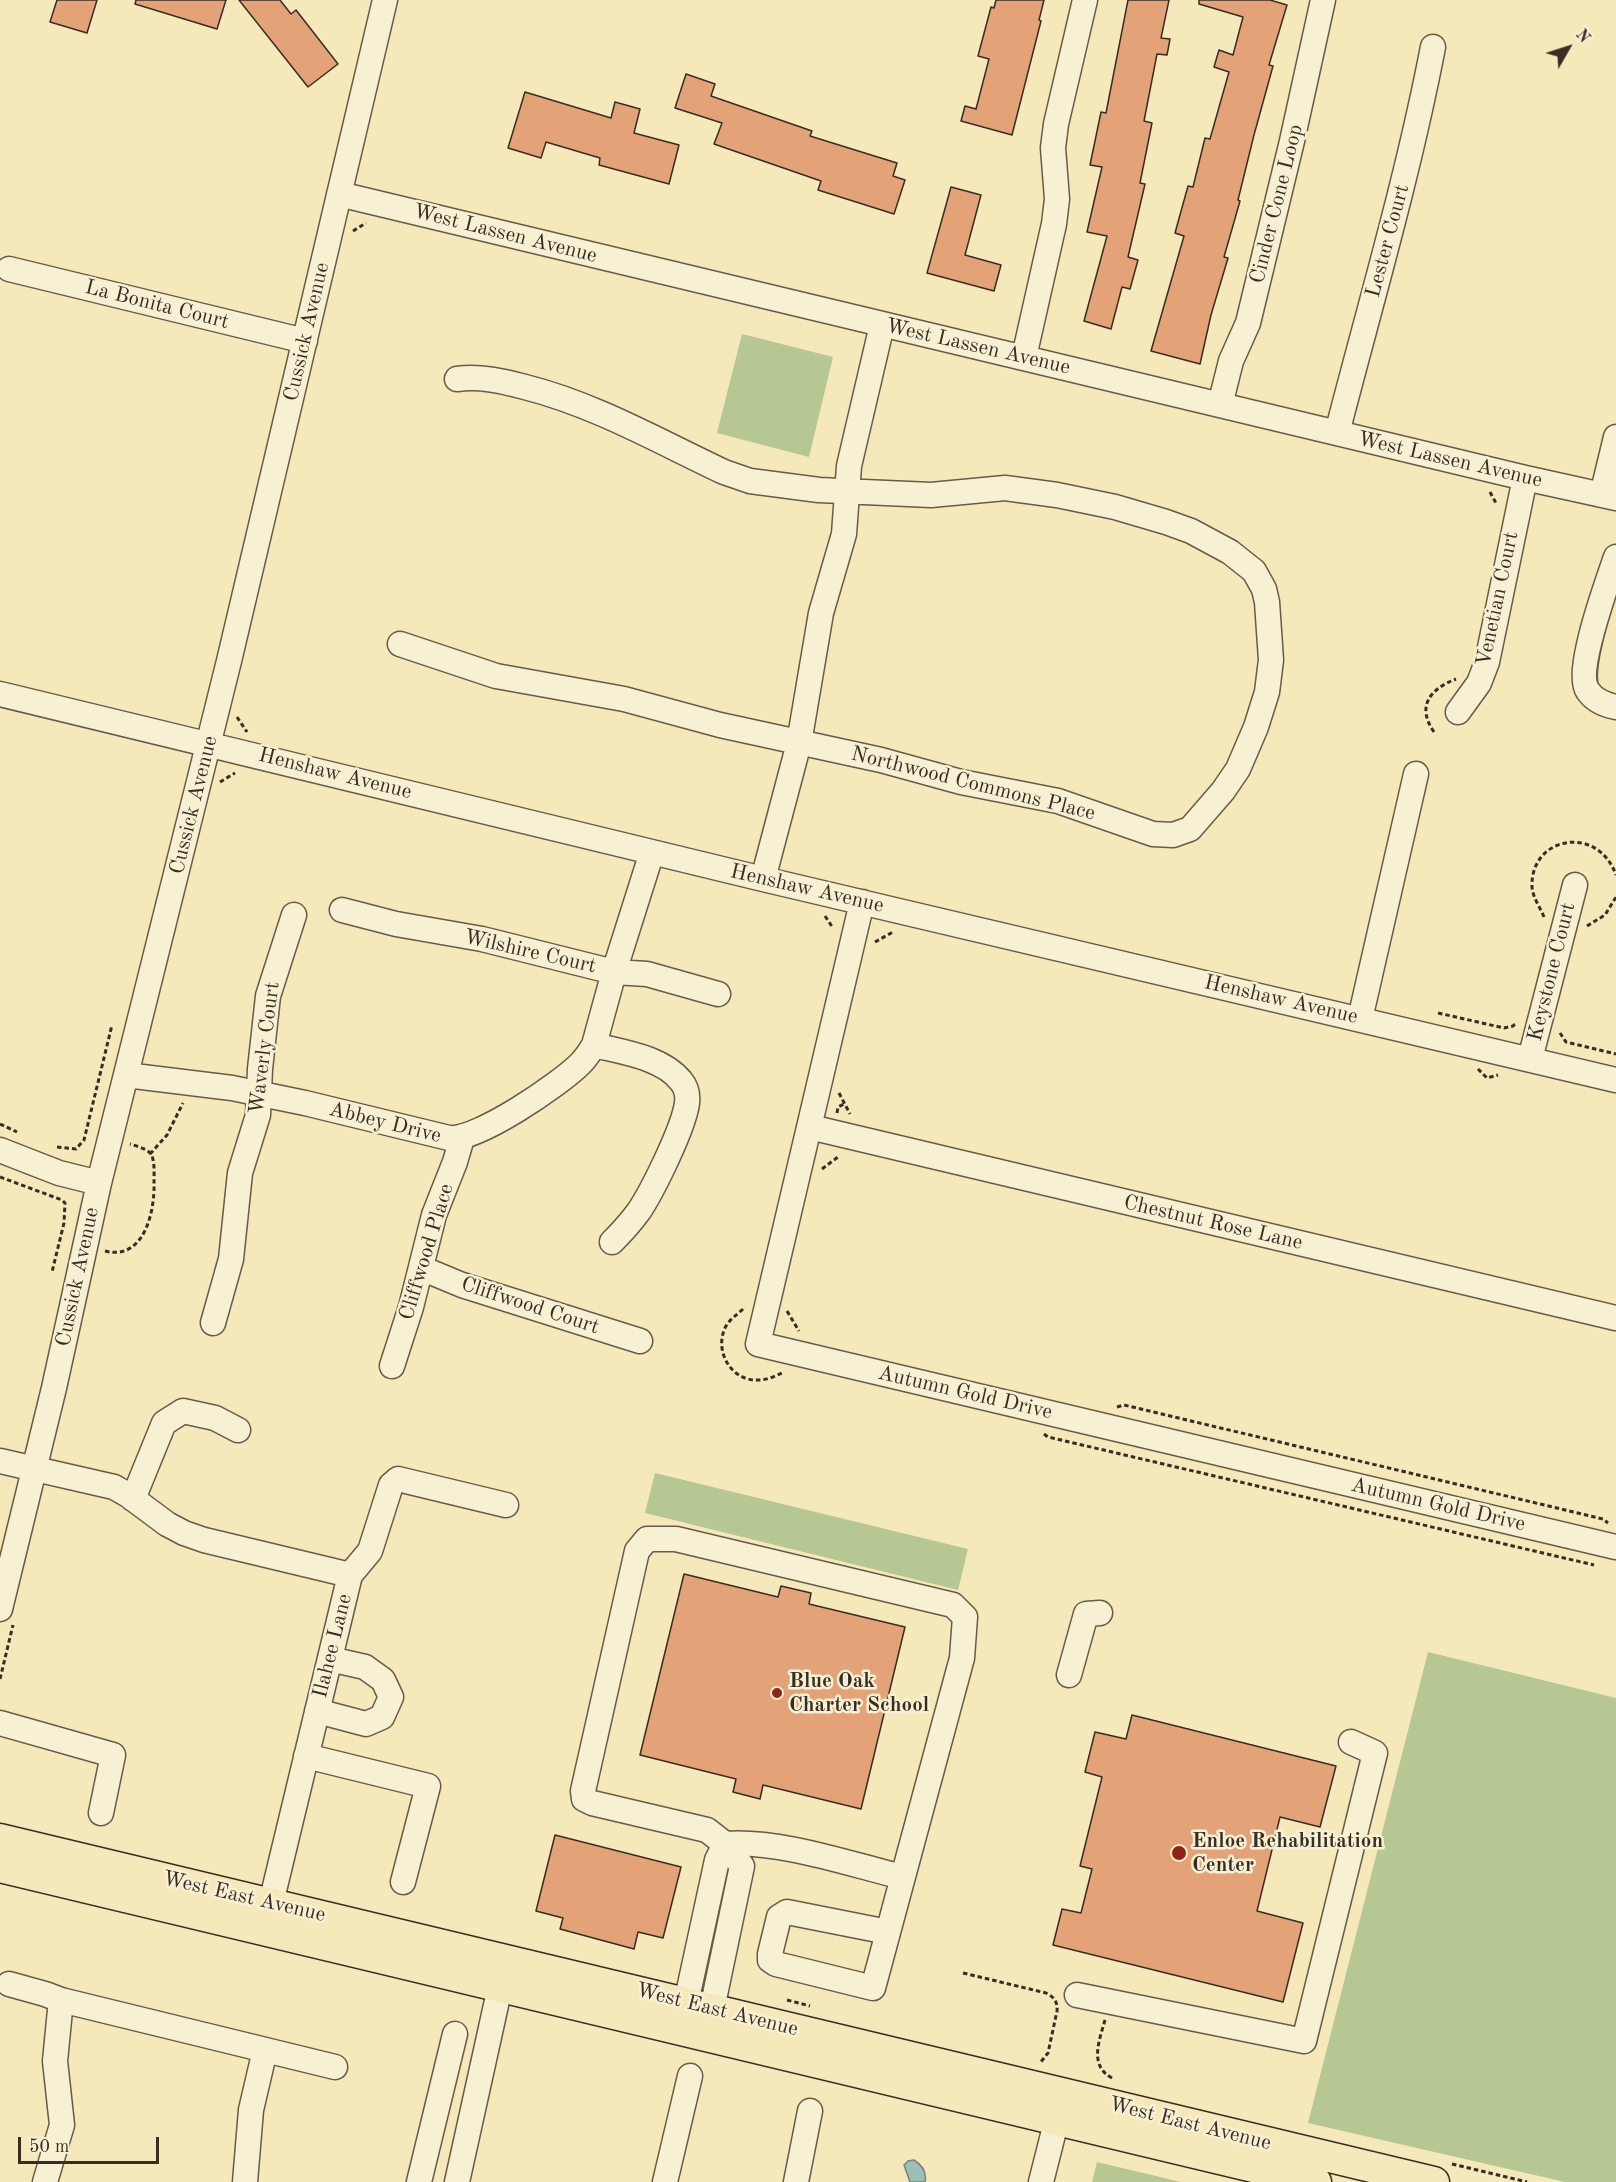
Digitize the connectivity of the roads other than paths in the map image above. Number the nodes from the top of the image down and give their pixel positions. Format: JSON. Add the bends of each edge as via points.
{"nodes":[{"id":1,"x":386,"y":0,"type":"edge"},
{"id":2,"x":1085,"y":0,"type":"edge"},
{"id":3,"x":1323,"y":0,"type":"edge"},
{"id":4,"x":1433,"y":47,"type":"dead end"},
{"id":5,"x":339,"y":194,"type":"junction"},
{"id":6,"x":9,"y":268,"type":"dead end"},
{"id":7,"x":882,"y":325,"type":"junction"},
{"id":8,"x":305,"y":341,"type":"junction"},
{"id":9,"x":1024,"y":357,"type":"junction"},
{"id":10,"x":457,"y":379,"type":"dead end"},
{"id":11,"x":1220,"y":405,"type":"junction"},
{"id":12,"x":1337,"y":433,"type":"junction"},
{"id":13,"x":1616,"y":437,"type":"edge"},
{"id":14,"x":1525,"y":478,"type":"junction"},
{"id":15,"x":847,"y":492,"type":"junction"},
{"id":16,"x":1609,"y":496,"type":"edge"},
{"id":17,"x":1616,"y":557,"type":"edge"},
{"id":18,"x":400,"y":644,"type":"dead end"},
{"id":19,"x":0,"y":694,"type":"edge"},
{"id":20,"x":1616,"y":707,"type":"edge"},
{"id":21,"x":1458,"y":712,"type":"dead end"},
{"id":22,"x":799,"y":742,"type":"junction"},
{"id":23,"x":209,"y":743,"type":"junction"},
{"id":24,"x":1416,"y":774,"type":"dead end"},
{"id":25,"x":652,"y":852,"type":"junction"},
{"id":26,"x":763,"y":879,"type":"junction"},
{"id":27,"x":1575,"y":885,"type":"dead end"},
{"id":28,"x":862,"y":902,"type":"junction"},
{"id":29,"x":342,"y":910,"type":"dead end"},
{"id":30,"x":294,"y":915,"type":"dead end"},
{"id":31,"x":614,"y":972,"type":"junction"},
{"id":32,"x":718,"y":994,"type":"dead end"},
{"id":33,"x":1360,"y":1019,"type":"junction"},
{"id":34,"x":594,"y":1045,"type":"junction"},
{"id":35,"x":1530,"y":1059,"type":"junction"},
{"id":36,"x":126,"y":1075,"type":"junction"},
{"id":37,"x":1616,"y":1080,"type":"edge"},
{"id":38,"x":258,"y":1094,"type":"junction"},
{"id":39,"x":810,"y":1127,"type":"junction"},
{"id":40,"x":462,"y":1138,"type":"junction"},
{"id":41,"x":0,"y":1150,"type":"edge"},
{"id":42,"x":99,"y":1182,"type":"junction"},
{"id":43,"x":612,"y":1242,"type":"dead end"},
{"id":44,"x":421,"y":1269,"type":"junction"},
{"id":45,"x":1616,"y":1318,"type":"edge"},
{"id":46,"x":213,"y":1323,"type":"dead end"},
{"id":47,"x":640,"y":1341,"type":"dead end"},
{"id":48,"x":392,"y":1366,"type":"dead end"},
{"id":49,"x":238,"y":1430,"type":"dead end"},
{"id":50,"x":0,"y":1461,"type":"edge"},
{"id":51,"x":35,"y":1470,"type":"junction"},
{"id":52,"x":133,"y":1499,"type":"junction"},
{"id":53,"x":506,"y":1505,"type":"dead end"},
{"id":54,"x":1613,"y":1536,"type":"edge"},
{"id":55,"x":350,"y":1575,"type":"junction"},
{"id":56,"x":0,"y":1609,"type":"edge"},
{"id":57,"x":1100,"y":1613,"type":"dead end"},
{"id":58,"x":330,"y":1659,"type":"junction"},
{"id":59,"x":1069,"y":1675,"type":"dead end"},
{"id":60,"x":317,"y":1711,"type":"junction"},
{"id":61,"x":0,"y":1723,"type":"edge"},
{"id":62,"x":1351,"y":1742,"type":"dead end"},
{"id":63,"x":306,"y":1756,"type":"junction"},
{"id":64,"x":101,"y":1813,"type":"dead end"},
{"id":65,"x":0,"y":1839,"type":"edge"},
{"id":66,"x":725,"y":1844,"type":"junction"},
{"id":67,"x":0,"y":1867,"type":"edge"},
{"id":68,"x":903,"y":1877,"type":"junction"},
{"id":69,"x":404,"y":1882,"type":"dead end"},
{"id":70,"x":271,"y":1903,"type":"junction"},
{"id":71,"x":888,"y":1932,"type":"junction"},
{"id":72,"x":9,"y":1984,"type":"dead end"},
{"id":73,"x":500,"y":1987,"type":"junction"},
{"id":74,"x":1077,"y":1995,"type":"dead end"},
{"id":75,"x":61,"y":2000,"type":"junction"},
{"id":76,"x":699,"y":2006,"type":"junction"},
{"id":77,"x":694,"y":2033,"type":"junction"},
{"id":78,"x":455,"y":2034,"type":"dead end"},
{"id":79,"x":265,"y":2050,"type":"junction"},
{"id":80,"x":336,"y":2067,"type":"dead end"},
{"id":81,"x":690,"y":2076,"type":"dead end"},
{"id":82,"x":1060,"y":2107,"type":"junction"},
{"id":83,"x":810,"y":2111,"type":"dead end"},
{"id":84,"x":1441,"y":2173,"type":"edge"},
{"id":85,"x":45,"y":2182,"type":"edge"},
{"id":86,"x":245,"y":2182,"type":"edge"},
{"id":87,"x":419,"y":2182,"type":"edge"},
{"id":88,"x":457,"y":2182,"type":"edge"},
{"id":89,"x":665,"y":2182,"type":"edge"},
{"id":90,"x":796,"y":2182,"type":"edge"},
{"id":91,"x":1041,"y":2182,"type":"edge"},
{"id":92,"x":1316,"y":2182,"type":"edge"}],
"edges":[{"from":1,"to":5,"type":"street","name":"Cussick Avenue"},
{"from":2,"to":9,"type":"street","via":[[1056,124],[1054,224]]},
{"from":3,"to":11,"type":"street","name":"Cinder Cone Loop","via":[[1248,323],[1231,361]]},
{"from":4,"to":12,"type":"street","name":"Lester Court","via":[[1397,206]]},
{"from":5,"to":7,"type":"street","name":"West Lassen Avenue"},
{"from":5,"to":8,"type":"street","name":"Cussick Avenue"},
{"from":6,"to":8,"type":"street","name":"La Bonita Court"},
{"from":7,"to":9,"type":"street","name":"West Lassen Avenue"},
{"from":7,"to":15,"type":"street","via":[[849,466]]},
{"from":8,"to":23,"type":"street","name":"Cussick Avenue"},
{"from":9,"to":11,"type":"street","name":"West Lassen Avenue"},
{"from":10,"to":15,"type":"street","name":"Northwood Commons Place","via":[[495,379],[566,398],[750,481]]},
{"from":11,"to":12,"type":"street","name":"West Lassen Avenue"},
{"from":12,"to":14,"type":"street","name":"West Lassen Avenue"},
{"from":13,"to":16,"type":"street"},
{"from":14,"to":16,"type":"street","name":"West Lassen Avenue"},
{"from":14,"to":21,"type":"street","name":"Venetian Court","via":[[1487,662],[1479,683]]},
{"from":15,"to":22,"type":"street","via":[[844,534],[816,632]]},
{"from":15,"to":22,"type":"street","name":"Northwood Commons Place","via":[[938,495],[1020,489],[1115,507],[1191,531],[1244,561],[1260,580],[1268,602],[1270,681],[1256,727],[1231,781],[1196,824],[1173,836],[1153,834],[1058,801],[978,786]]},
{"from":17,"to":20,"type":"street","via":[[1588,649],[1584,681],[1587,691]]},
{"from":18,"to":22,"type":"street","name":"Northwood Commons Place","via":[[496,676],[624,699]]},
{"from":19,"to":23,"type":"street","name":"Henshaw Avenue"},
{"from":22,"to":26,"type":"street"},
{"from":23,"to":25,"type":"street","name":"Henshaw Avenue"},
{"from":23,"to":36,"type":"street","name":"Cussick Avenue"},
{"from":24,"to":33,"type":"street"},
{"from":25,"to":26,"type":"street","name":"Henshaw Avenue"},
{"from":25,"to":31,"type":"street","name":"Abbey Drive"},
{"from":26,"to":28,"type":"street","name":"Henshaw Avenue"},
{"from":27,"to":35,"type":"street","name":"Keystone Court"},
{"from":28,"to":33,"type":"street","name":"Henshaw Avenue"},
{"from":28,"to":39,"type":"street","name":"Autumn Gold Drive"},
{"from":29,"to":31,"type":"street","name":"Wilshire Court"},
{"from":30,"to":38,"type":"street","name":"Waverly Court","via":[[268,996]]},
{"from":31,"to":32,"type":"street","name":"Wilshire Court","via":[[647,974]]},
{"from":31,"to":34,"type":"street","name":"Abbey Drive"},
{"from":33,"to":35,"type":"street","name":"Henshaw Avenue"},
{"from":34,"to":40,"type":"street","name":"Abbey Drive","via":[[561,1080],[504,1117]]},
{"from":34,"to":43,"type":"street","via":[[666,1068],[681,1081],[687,1096],[683,1117],[647,1198]]},
{"from":35,"to":37,"type":"street","name":"Henshaw Avenue"},
{"from":36,"to":38,"type":"street","name":"Abbey Drive"},
{"from":36,"to":42,"type":"street","name":"Cussick Avenue"},
{"from":38,"to":40,"type":"street","name":"Abbey Drive"},
{"from":38,"to":46,"type":"street","name":"Waverly Court","via":[[258,1115],[240,1173],[231,1259]]},
{"from":39,"to":45,"type":"street","name":"Chestnut Rose Lane"},
{"from":39,"to":54,"type":"street","name":"Autumn Gold Drive","via":[[758,1344]]},
{"from":40,"to":44,"type":"street","name":"Cliffwood Place"},
{"from":41,"to":42,"type":"street","via":[[59,1173]]},
{"from":42,"to":51,"type":"street","name":"Cussick Avenue"},
{"from":44,"to":47,"type":"street","name":"Cliffwood Court"},
{"from":44,"to":48,"type":"street","name":"Cliffwood Place"},
{"from":49,"to":52,"type":"street","via":[[215,1418],[183,1411],[164,1423]]},
{"from":50,"to":51,"type":"street","name":"Ilahee Lane"},
{"from":51,"to":52,"type":"street","name":"Ilahee Lane","via":[[114,1487]]},
{"from":51,"to":56,"type":"street","name":"Cussick Avenue"},
{"from":52,"to":55,"type":"street","name":"Ilahee Lane","via":[[167,1524],[194,1537]]},
{"from":53,"to":55,"type":"street","via":[[398,1479],[391,1485],[370,1551]]},
{"from":55,"to":58,"type":"street","name":"Ilahee Lane"},
{"from":57,"to":59,"type":"street","via":[[1086,1614]]},
{"from":58,"to":60,"type":"street","name":"Ilahee Lane"},
{"from":58,"to":60,"type":"street","via":[[365,1667],[383,1680],[391,1697],[382,1717],[366,1724]]},
{"from":60,"to":63,"type":"street","name":"Ilahee Lane"},
{"from":61,"to":64,"type":"street","via":[[113,1755]]},
{"from":62,"to":74,"type":"street","via":[[1375,1753],[1304,2041]]},
{"from":63,"to":69,"type":"street","via":[[428,1786]]},
{"from":63,"to":70,"type":"street","name":"Ilahee Lane"},
{"from":65,"to":70,"type":"main road","name":"West East Avenue"},
{"from":66,"to":68,"type":"street","via":[[780,1847]]},
{"from":66,"to":68,"type":"street","via":[[706,1830],[584,1799],[637,1551],[647,1539],[676,1539],[953,1605],[965,1617],[962,1658]]},
{"from":66,"to":76,"type":"street","via":[[742,1866]]},
{"from":67,"to":73,"type":"main road","name":"West East Avenue"},
{"from":68,"to":71,"type":"street"},
{"from":70,"to":76,"type":"main road","name":"West East Avenue"},
{"from":71,"to":71,"type":"street","via":[[873,1988],[770,1960],[779,1917],[787,1912]]},
{"from":72,"to":75,"type":"street"},
{"from":73,"to":77,"type":"main road","name":"West East Avenue"},
{"from":73,"to":88,"type":"street"},
{"from":75,"to":79,"type":"street"},
{"from":75,"to":85,"type":"street","via":[[55,2061],[62,2125]]},
{"from":76,"to":77,"type":"street"},
{"from":76,"to":82,"type":"main road","name":"West East Avenue"},
{"from":77,"to":82,"type":"main road","name":"West East Avenue"},
{"from":78,"to":87,"type":"street"},
{"from":79,"to":80,"type":"street"},
{"from":79,"to":86,"type":"street","via":[[250,2110]]},
{"from":81,"to":89,"type":"street"},
{"from":82,"to":84,"type":"main road","name":"West East Avenue"},
{"from":82,"to":91,"type":"street"},
{"from":82,"to":92,"type":"main road","name":"West East Avenue"},
{"from":83,"to":90,"type":"street"}]}
